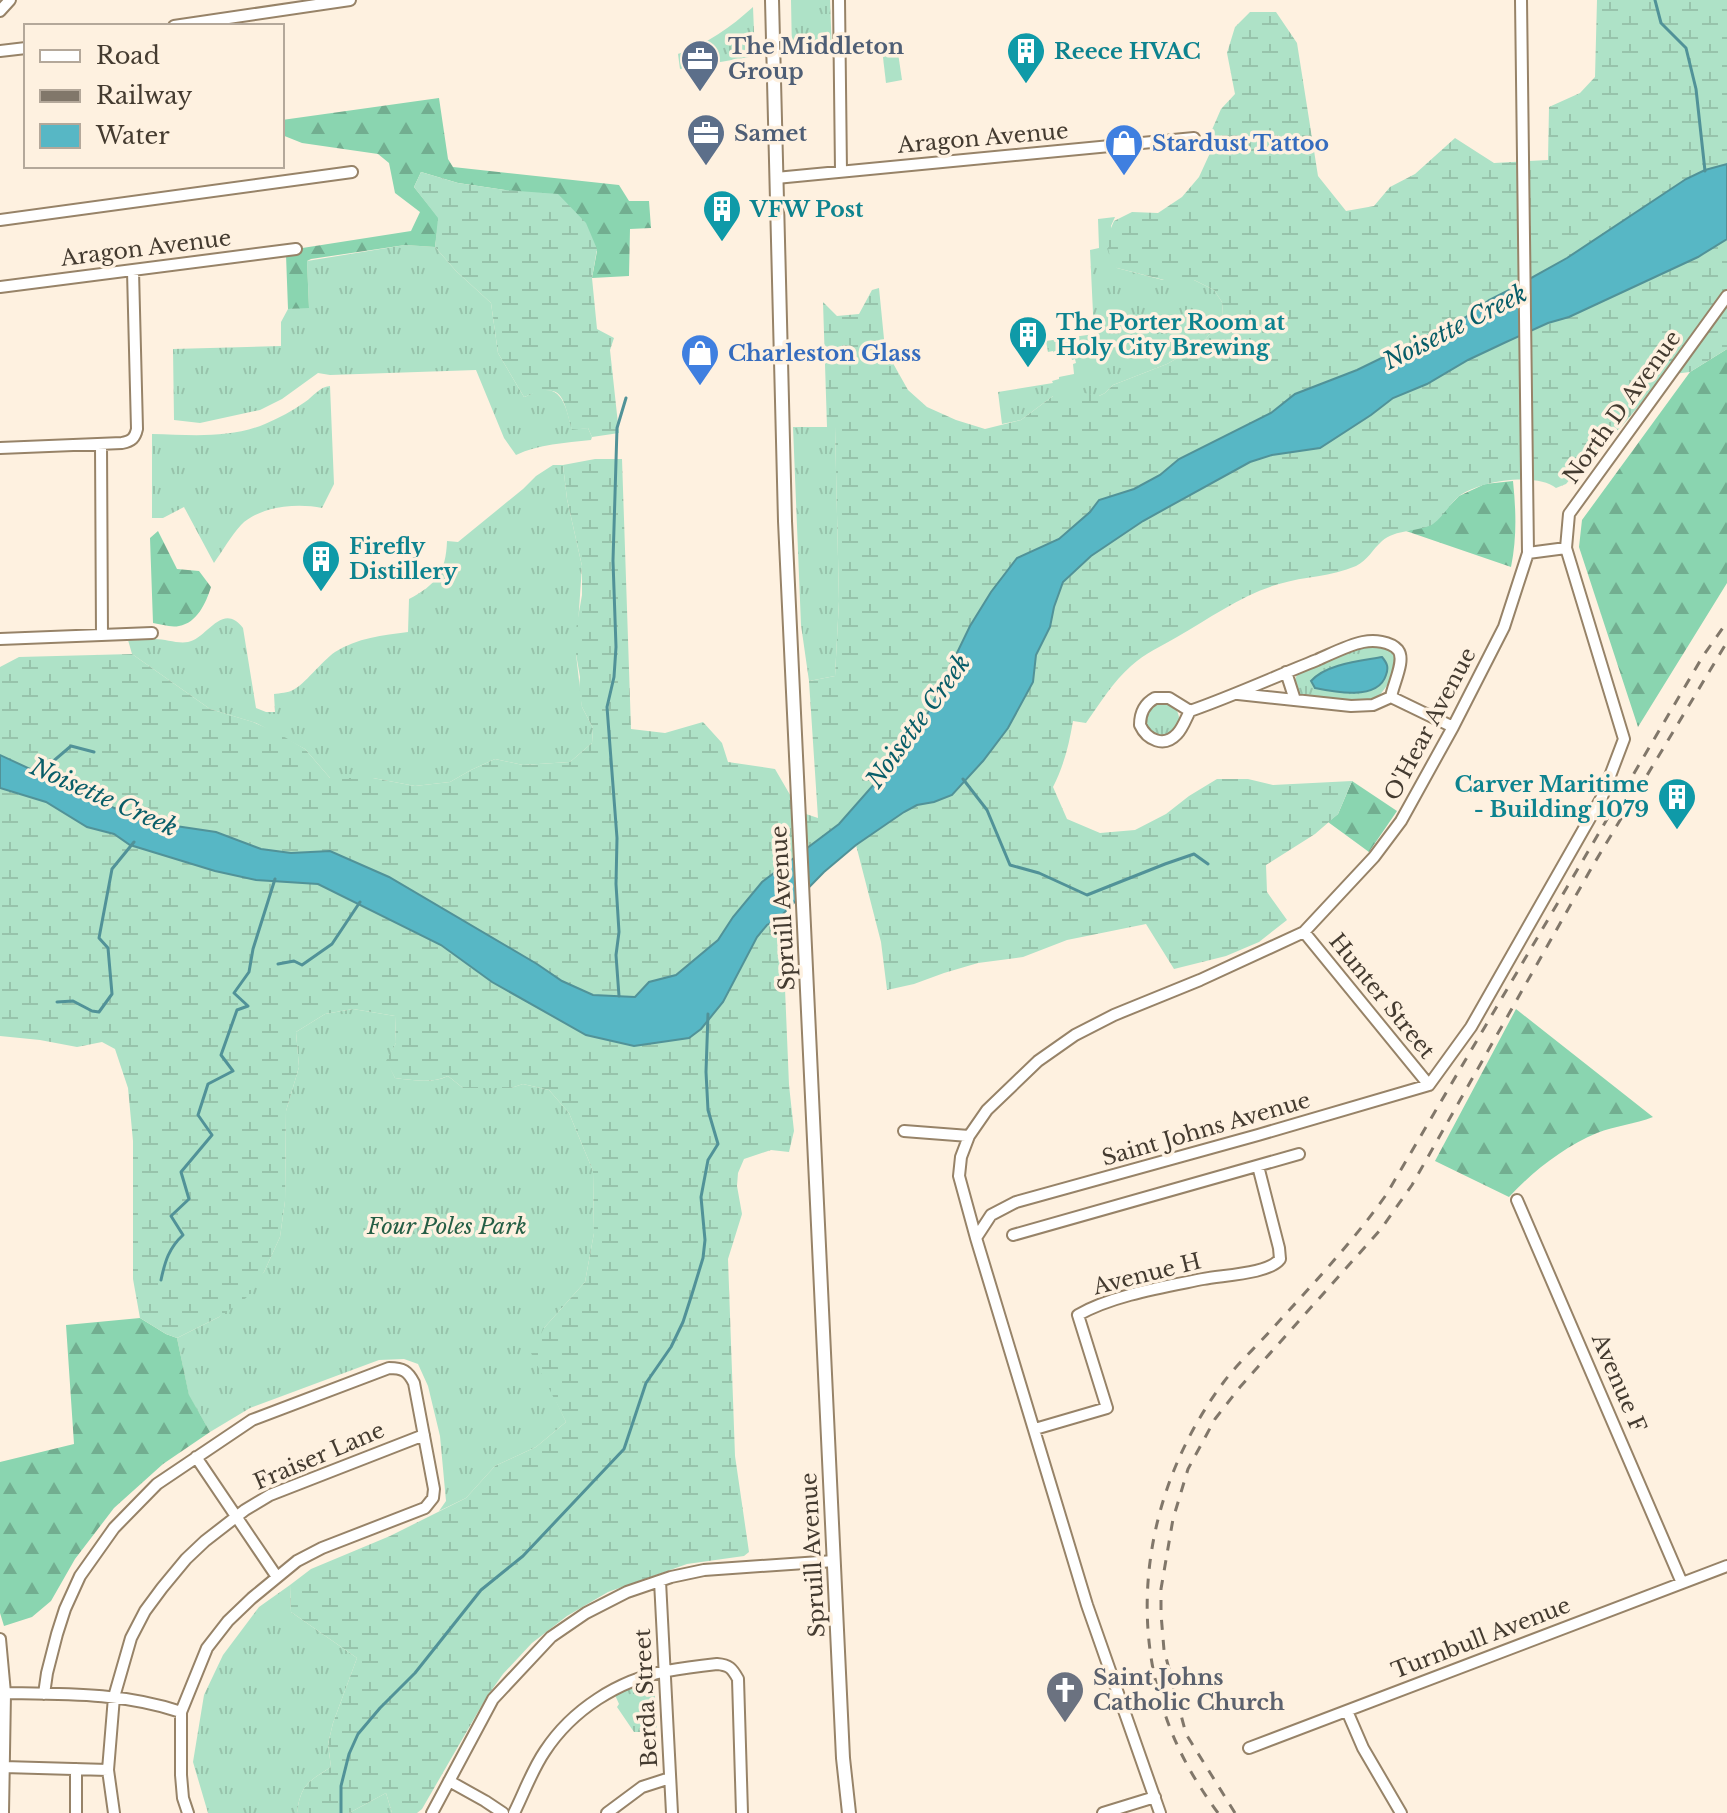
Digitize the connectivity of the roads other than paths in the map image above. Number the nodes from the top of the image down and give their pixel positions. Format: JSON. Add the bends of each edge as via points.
{"nodes":[{"id":1,"x":10,"y":0,"type":"edge"},
{"id":2,"x":350,"y":0,"type":"edge"},
{"id":3,"x":772,"y":0,"type":"edge"},
{"id":4,"x":839,"y":0,"type":"edge"},
{"id":5,"x":1521,"y":0,"type":"edge"},
{"id":6,"x":0,"y":11,"type":"edge"},
{"id":7,"x":188,"y":24,"type":"edge"},
{"id":8,"x":24,"y":48,"type":"edge"},
{"id":9,"x":0,"y":51,"type":"edge"},
{"id":10,"x":1194,"y":138,"type":"dead end"},
{"id":11,"x":841,"y":171,"type":"junction"},
{"id":12,"x":352,"y":172,"type":"dead end"},
{"id":13,"x":776,"y":178,"type":"junction"},
{"id":14,"x":0,"y":220,"type":"edge"},
{"id":15,"x":296,"y":249,"type":"dead end"},
{"id":16,"x":133,"y":271,"type":"junction"},
{"id":17,"x":0,"y":287,"type":"edge"},
{"id":18,"x":1727,"y":296,"type":"edge"},
{"id":19,"x":101,"y":444,"type":"junction"},
{"id":20,"x":0,"y":448,"type":"edge"},
{"id":21,"x":1566,"y":548,"type":"junction"},
{"id":22,"x":1528,"y":553,"type":"junction"},
{"id":23,"x":152,"y":633,"type":"dead end"},
{"id":24,"x":102,"y":635,"type":"junction"},
{"id":25,"x":0,"y":639,"type":"edge"},
{"id":26,"x":1286,"y":672,"type":"junction"},
{"id":27,"x":1238,"y":694,"type":"junction"},
{"id":28,"x":1391,"y":697,"type":"junction"},
{"id":29,"x":1295,"y":700,"type":"junction"},
{"id":30,"x":1190,"y":711,"type":"junction"},
{"id":31,"x":1453,"y":727,"type":"junction"},
{"id":32,"x":1304,"y":932,"type":"junction"},
{"id":33,"x":1429,"y":1085,"type":"junction"},
{"id":34,"x":904,"y":1131,"type":"dead end"},
{"id":35,"x":969,"y":1136,"type":"junction"},
{"id":36,"x":1299,"y":1154,"type":"dead end"},
{"id":37,"x":1258,"y":1166,"type":"junction"},
{"id":38,"x":1517,"y":1200,"type":"dead end"},
{"id":39,"x":1013,"y":1235,"type":"dead end"},
{"id":40,"x":976,"y":1238,"type":"junction"},
{"id":41,"x":1035,"y":1429,"type":"junction"},
{"id":42,"x":424,"y":1435,"type":"junction"},
{"id":43,"x":196,"y":1457,"type":"junction"},
{"id":44,"x":236,"y":1517,"type":"junction"},
{"id":45,"x":834,"y":1561,"type":"junction"},
{"id":46,"x":1727,"y":1566,"type":"edge"},
{"id":47,"x":277,"y":1577,"type":"junction"},
{"id":48,"x":660,"y":1581,"type":"junction"},
{"id":49,"x":1682,"y":1583,"type":"junction"},
{"id":50,"x":0,"y":1639,"type":"edge"},
{"id":51,"x":664,"y":1671,"type":"junction"},
{"id":52,"x":2,"y":1693,"type":"edge"},
{"id":53,"x":44,"y":1694,"type":"junction"},
{"id":54,"x":114,"y":1697,"type":"junction"},
{"id":55,"x":1347,"y":1711,"type":"junction"},
{"id":56,"x":181,"y":1712,"type":"junction"},
{"id":57,"x":1249,"y":1748,"type":"dead end"},
{"id":58,"x":4,"y":1767,"type":"junction"},
{"id":59,"x":76,"y":1769,"type":"junction"},
{"id":60,"x":108,"y":1770,"type":"junction"},
{"id":61,"x":670,"y":1778,"type":"junction"},
{"id":62,"x":449,"y":1781,"type":"junction"},
{"id":63,"x":1155,"y":1797,"type":"junction"},
{"id":64,"x":3,"y":1813,"type":"edge"},
{"id":65,"x":76,"y":1813,"type":"edge"},
{"id":66,"x":114,"y":1813,"type":"edge"},
{"id":67,"x":188,"y":1813,"type":"edge"},
{"id":68,"x":432,"y":1813,"type":"edge"},
{"id":69,"x":503,"y":1813,"type":"edge"},
{"id":70,"x":514,"y":1813,"type":"edge"},
{"id":71,"x":607,"y":1813,"type":"edge"},
{"id":72,"x":672,"y":1813,"type":"edge"},
{"id":73,"x":742,"y":1813,"type":"edge"},
{"id":74,"x":849,"y":1813,"type":"edge"},
{"id":75,"x":1103,"y":1813,"type":"edge"},
{"id":76,"x":1160,"y":1813,"type":"edge"},
{"id":77,"x":1401,"y":1813,"type":"edge"}],
"edges":[{"from":1,"to":6,"type":"street"},
{"from":2,"to":7,"type":"street"},
{"from":3,"to":13,"type":"street","name":"Spruill Avenue"},
{"from":4,"to":11,"type":"street"},
{"from":5,"to":22,"type":"street","name":"O'Hear Avenue"},
{"from":8,"to":9,"type":"street"},
{"from":10,"to":11,"type":"street","name":"Aragon Avenue"},
{"from":11,"to":13,"type":"street","name":"Aragon Avenue"},
{"from":12,"to":14,"type":"street"},
{"from":13,"to":45,"type":"street","name":"Spruill Avenue","via":[[785,505]]},
{"from":15,"to":16,"type":"street","name":"Aragon Avenue"},
{"from":16,"to":17,"type":"street","name":"Aragon Avenue"},
{"from":16,"to":19,"type":"street","via":[[137,429],[130,441]]},
{"from":18,"to":21,"type":"street","name":"North D Avenue","via":[[1569,514]]},
{"from":19,"to":20,"type":"street"},
{"from":19,"to":24,"type":"street"},
{"from":21,"to":22,"type":"street"},
{"from":21,"to":33,"type":"street","via":[[1624,739],[1602,797],[1471,1027]]},
{"from":22,"to":31,"type":"street","name":"O'Hear Avenue","via":[[1504,627]]},
{"from":23,"to":24,"type":"street"},
{"from":24,"to":25,"type":"street"},
{"from":26,"to":27,"type":"street"},
{"from":26,"to":28,"type":"street","via":[[1363,642],[1385,642],[1398,650],[1402,664]]},
{"from":26,"to":29,"type":"street"},
{"from":27,"to":29,"type":"street"},
{"from":27,"to":30,"type":"street"},
{"from":28,"to":29,"type":"street","via":[[1351,706]]},
{"from":28,"to":31,"type":"street"},
{"from":30,"to":30,"type":"street","via":[[1169,698],[1155,698],[1142,711],[1140,725],[1150,739],[1168,741]]},
{"from":31,"to":32,"type":"street","name":"O'Hear Avenue","via":[[1401,821]]},
{"from":32,"to":33,"type":"street","name":"Hunter Street"},
{"from":32,"to":35,"type":"street","name":"O'Hear Avenue","via":[[1075,1035],[1002,1094]]},
{"from":33,"to":40,"type":"street","name":"Saint Johns Avenue","via":[[1016,1202],[991,1215]]},
{"from":34,"to":35,"type":"street"},
{"from":35,"to":40,"type":"street","name":"O'Hear Avenue","via":[[959,1176]]},
{"from":36,"to":37,"type":"street"},
{"from":37,"to":39,"type":"street"},
{"from":37,"to":41,"type":"street","name":"Avenue H","via":[[1279,1248],[1277,1265],[1112,1300],[1078,1315],[1107,1408]]},
{"from":38,"to":49,"type":"street","name":"Avenue F"},
{"from":40,"to":41,"type":"street"},
{"from":41,"to":63,"type":"street","via":[[1087,1605]]},
{"from":42,"to":43,"type":"street","via":[[410,1374],[389,1368],[252,1420]]},
{"from":42,"to":44,"type":"street","name":"Fraiser Lane","via":[[270,1495]]},
{"from":42,"to":47,"type":"street","via":[[434,1489],[430,1504],[322,1548]]},
{"from":43,"to":44,"type":"street"},
{"from":43,"to":53,"type":"street","via":[[157,1484],[114,1528],[80,1576],[65,1609]]},
{"from":44,"to":47,"type":"street"},
{"from":44,"to":54,"type":"street","name":"Fraiser Lane","via":[[186,1559],[145,1611],[131,1638]]},
{"from":45,"to":48,"type":"street","via":[[736,1566]]},
{"from":45,"to":74,"type":"street","name":"Spruill Avenue"},
{"from":46,"to":49,"type":"street","name":"Turnbull Avenue"},
{"from":47,"to":56,"type":"street","via":[[228,1621],[207,1648]]},
{"from":48,"to":51,"type":"street","name":"Berda Street"},
{"from":48,"to":62,"type":"street","via":[[586,1613],[551,1637],[493,1699]]},
{"from":49,"to":55,"type":"street","name":"Turnbull Avenue"},
{"from":50,"to":52,"type":"street"},
{"from":51,"to":61,"type":"street","name":"Berda Street"},
{"from":51,"to":70,"type":"street","via":[[603,1696],[566,1724],[543,1754]]},
{"from":51,"to":73,"type":"street","via":[[717,1664],[732,1669],[738,1679]]},
{"from":52,"to":53,"type":"street"},
{"from":52,"to":58,"type":"street"},
{"from":53,"to":54,"type":"street"},
{"from":54,"to":56,"type":"street"},
{"from":54,"to":60,"type":"street","name":"Fraiser Lane"},
{"from":55,"to":57,"type":"street","name":"Turnbull Avenue"},
{"from":55,"to":77,"type":"street"},
{"from":56,"to":67,"type":"street","via":[[181,1775]]},
{"from":58,"to":59,"type":"street"},
{"from":58,"to":64,"type":"street"},
{"from":59,"to":60,"type":"street"},
{"from":59,"to":65,"type":"street"},
{"from":60,"to":66,"type":"street","name":"Fraiser Lane"},
{"from":61,"to":71,"type":"street","via":[[642,1787]]},
{"from":61,"to":72,"type":"street","name":"Berda Street"},
{"from":62,"to":68,"type":"street"},
{"from":62,"to":69,"type":"street"},
{"from":63,"to":75,"type":"street"},
{"from":63,"to":76,"type":"street"}]}
